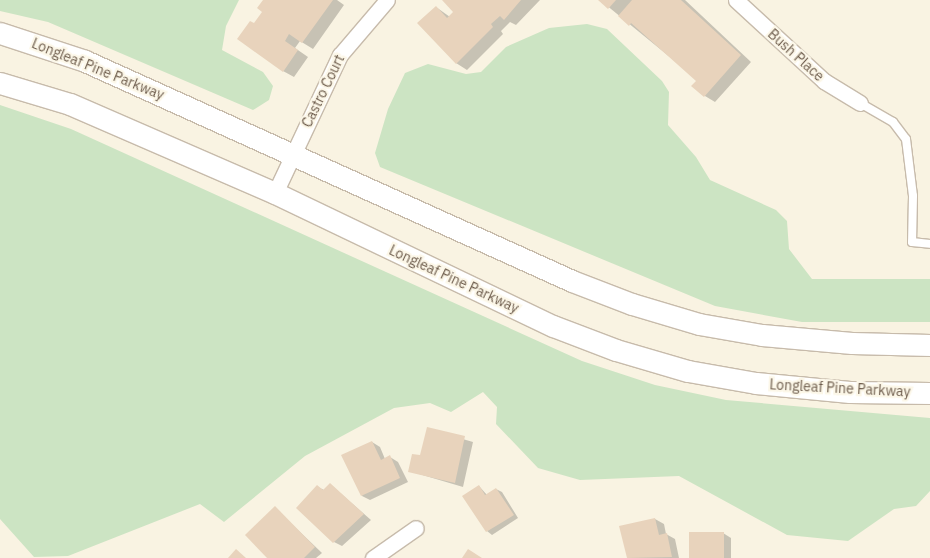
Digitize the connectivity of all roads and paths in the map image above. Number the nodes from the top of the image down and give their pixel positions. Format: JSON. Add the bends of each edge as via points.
{"nodes":[{"id":1,"x":387,"y":0,"type":"edge"},
{"id":2,"x":736,"y":0,"type":"edge"},
{"id":3,"x":0,"y":33,"type":"edge"},
{"id":4,"x":0,"y":83,"type":"edge"},
{"id":5,"x":860,"y":103,"type":"joint"},
{"id":6,"x":293,"y":153,"type":"junction"},
{"id":7,"x":275,"y":193,"type":"junction"},
{"id":8,"x":930,"y":244,"type":"edge"},
{"id":9,"x":930,"y":345,"type":"edge"},
{"id":10,"x":930,"y":393,"type":"edge"},
{"id":11,"x":416,"y":528,"type":"dead end"},
{"id":12,"x":373,"y":558,"type":"edge"}],
"edges":[{"from":1,"to":6,"type":"street","name":"Castro Court","via":[[340,54]]},
{"from":2,"to":5,"type":"street","name":"Bush Place","via":[[824,81]]},
{"from":3,"to":6,"type":"main road","name":"Longleaf Pine Parkway","via":[[85,61]]},
{"from":4,"to":7,"type":"main road","name":"Longleaf Pine Parkway","via":[[70,104]]},
{"from":5,"to":8,"type":"lane","via":[[892,122],[906,139],[913,196],[912,242]]},
{"from":6,"to":7,"type":"street","name":"Castro Court"},
{"from":6,"to":9,"type":"main road","name":"Longleaf Pine Parkway","via":[[572,281],[632,304],[699,324],[762,335],[852,343]]},
{"from":7,"to":10,"type":"main road","name":"Longleaf Pine Parkway","via":[[553,326],[616,350],[688,371],[756,383],[850,392]]},
{"from":11,"to":12,"type":"street"}]}
